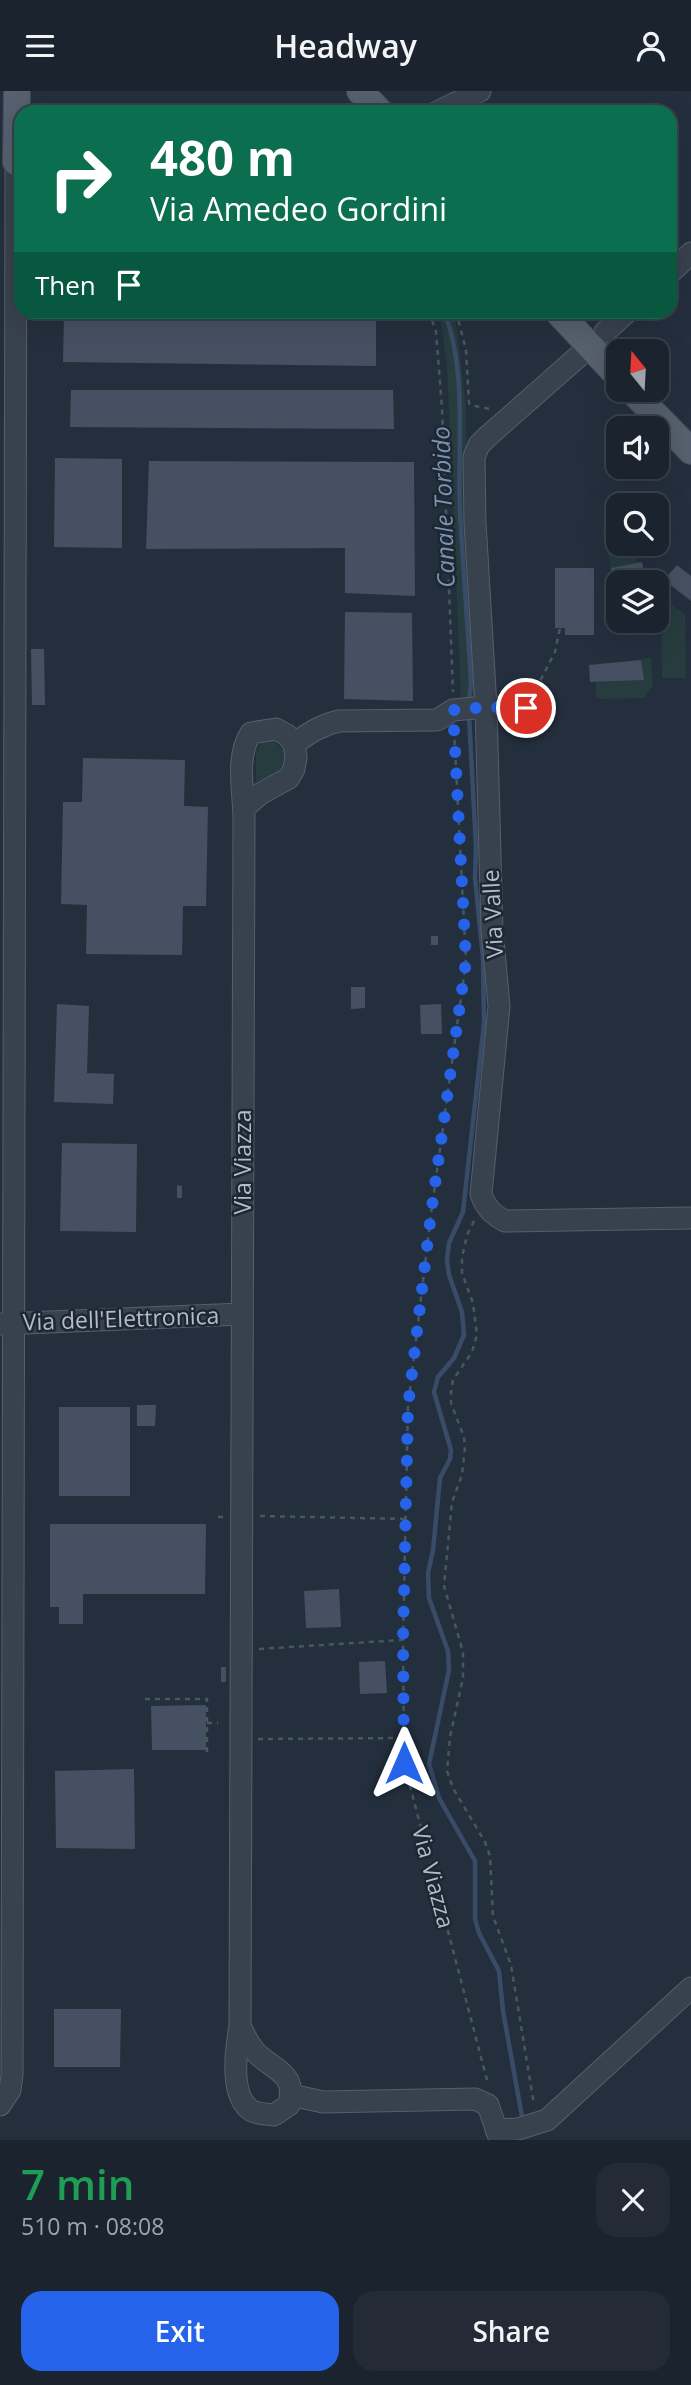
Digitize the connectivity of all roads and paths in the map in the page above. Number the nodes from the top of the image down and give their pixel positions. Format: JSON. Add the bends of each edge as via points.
{"nodes":[{"id":1,"x":360,"y":91,"type":"edge"},
{"id":2,"x":480,"y":91,"type":"edge"},
{"id":3,"x":373,"y":105,"type":"edge"},
{"id":4,"x":451,"y":105,"type":"edge"},
{"id":5,"x":14,"y":148,"type":"edge"},
{"id":6,"x":13,"y":167,"type":"edge"},
{"id":7,"x":691,"y":253,"type":"edge"},
{"id":8,"x":677,"y":266,"type":"edge"},
{"id":9,"x":432,"y":319,"type":"edge"},
{"id":10,"x":458,"y":319,"type":"edge"},
{"id":11,"x":564,"y":319,"type":"edge"},
{"id":12,"x":619,"y":319,"type":"edge"},
{"id":13,"x":605,"y":332,"type":"dead end"},
{"id":14,"x":580,"y":355,"type":"dead end"},
{"id":15,"x":606,"y":363,"type":"edge"},
{"id":16,"x":644,"y":403,"type":"edge"},
{"id":17,"x":508,"y":418,"type":"junction"},
{"id":18,"x":691,"y":451,"type":"edge"},
{"id":19,"x":560,"y":628,"type":"dead end"},
{"id":20,"x":533,"y":703,"type":"joint"},
{"id":21,"x":486,"y":707,"type":"junction"},
{"id":22,"x":453,"y":710,"type":"junction"},
{"id":23,"x":294,"y":744,"type":"junction"},
{"id":24,"x":244,"y":808,"type":"junction"},
{"id":25,"x":494,"y":1215,"type":"junction"},
{"id":26,"x":691,"y":1218,"type":"edge"},
{"id":27,"x":242,"y":1314,"type":"junction"},
{"id":28,"x":7,"y":1324,"type":"edge"},
{"id":29,"x":242,"y":1516,"type":"junction"},
{"id":30,"x":407,"y":1519,"type":"junction"},
{"id":31,"x":403,"y":1640,"type":"junction"},
{"id":32,"x":241,"y":1650,"type":"junction"},
{"id":33,"x":145,"y":1699,"type":"dead end"},
{"id":34,"x":207,"y":1723,"type":"junction"},
{"id":35,"x":218,"y":1723,"type":"dead end"},
{"id":36,"x":404,"y":1738,"type":"junction"},
{"id":37,"x":241,"y":1739,"type":"junction"},
{"id":38,"x":207,"y":1752,"type":"dead end"},
{"id":39,"x":7,"y":1760,"type":"edge"},
{"id":40,"x":691,"y":1988,"type":"edge"},
{"id":41,"x":240,"y":2026,"type":"junction"},
{"id":42,"x":291,"y":2095,"type":"junction"},
{"id":43,"x":0,"y":2105,"type":"edge"},
{"id":44,"x":488,"y":2105,"type":"junction"},
{"id":45,"x":552,"y":2115,"type":"junction"},
{"id":46,"x":511,"y":2131,"type":"edge"}],
"edges":[{"from":1,"to":3,"type":"main road"},
{"from":2,"to":4,"type":"street"},
{"from":5,"to":6,"type":"main road"},
{"from":6,"to":28,"type":"street"},
{"from":7,"to":8,"type":"street"},
{"from":9,"to":22,"type":"path","name":"Via Viazza","via":[[442,408]]},
{"from":10,"to":17,"type":"path","via":[[466,349],[470,405]]},
{"from":11,"to":15,"type":"main road"},
{"from":12,"to":13,"type":"street"},
{"from":14,"to":17,"type":"street","name":"Via Valle"},
{"from":16,"to":18,"type":"main road"},
{"from":17,"to":21,"type":"street","name":"Via Valle","via":[[479,445],[474,457]]},
{"from":19,"to":20,"type":"path"},
{"from":20,"to":21,"type":"street"},
{"from":21,"to":22,"type":"street"},
{"from":21,"to":25,"type":"street","name":"Via Valle","via":[[492,930],[499,1006],[481,1194]]},
{"from":22,"to":23,"type":"street","via":[[437,720],[339,721]]},
{"from":22,"to":30,"type":"path","name":"Via Viazza","via":[[466,961],[408,1407]]},
{"from":23,"to":24,"type":"street","via":[[294,769],[289,778]]},
{"from":23,"to":24,"type":"street","name":"Via Viazza","via":[[276,729],[251,733],[242,757]]},
{"from":24,"to":27,"type":"street","name":"Via Viazza"},
{"from":25,"to":26,"type":"street","via":[[505,1220]]},
{"from":25,"to":45,"type":"path","via":[[474,1220],[462,1258],[477,1335],[451,1392],[464,1437],[465,1461],[452,1503],[444,1586],[463,1652],[463,1678],[447,1771],[490,1856],[493,1916],[511,1965],[534,2107]]},
{"from":27,"to":28,"type":"street","name":"Via dell'Elettronica"},
{"from":27,"to":29,"type":"street","name":"Via Viazza"},
{"from":28,"to":39,"type":"street"},
{"from":29,"to":30,"type":"path"},
{"from":29,"to":32,"type":"street","name":"Via Viazza"},
{"from":30,"to":31,"type":"path","name":"Via Viazza"},
{"from":31,"to":32,"type":"path"},
{"from":31,"to":36,"type":"path","name":"Via Viazza"},
{"from":32,"to":37,"type":"street","name":"Via Viazza"},
{"from":33,"to":34,"type":"path","via":[[207,1699]]},
{"from":34,"to":35,"type":"path"},
{"from":34,"to":38,"type":"path"},
{"from":36,"to":37,"type":"path"},
{"from":36,"to":44,"type":"path","name":"Via Viazza","via":[[410,1790],[489,2089]]},
{"from":37,"to":41,"type":"street","name":"Via Viazza"},
{"from":39,"to":43,"type":"street","via":[[12,2075],[10,2090]]},
{"from":40,"to":45,"type":"street"},
{"from":41,"to":42,"type":"street","via":[[260,2057],[288,2079]]},
{"from":41,"to":42,"type":"street","name":"Via Viazza","via":[[236,2077],[241,2102],[253,2112],[274,2115],[289,2105]]},
{"from":42,"to":44,"type":"street","via":[[323,2102],[475,2099]]},
{"from":44,"to":46,"type":"street"},
{"from":45,"to":46,"type":"street"}]}
